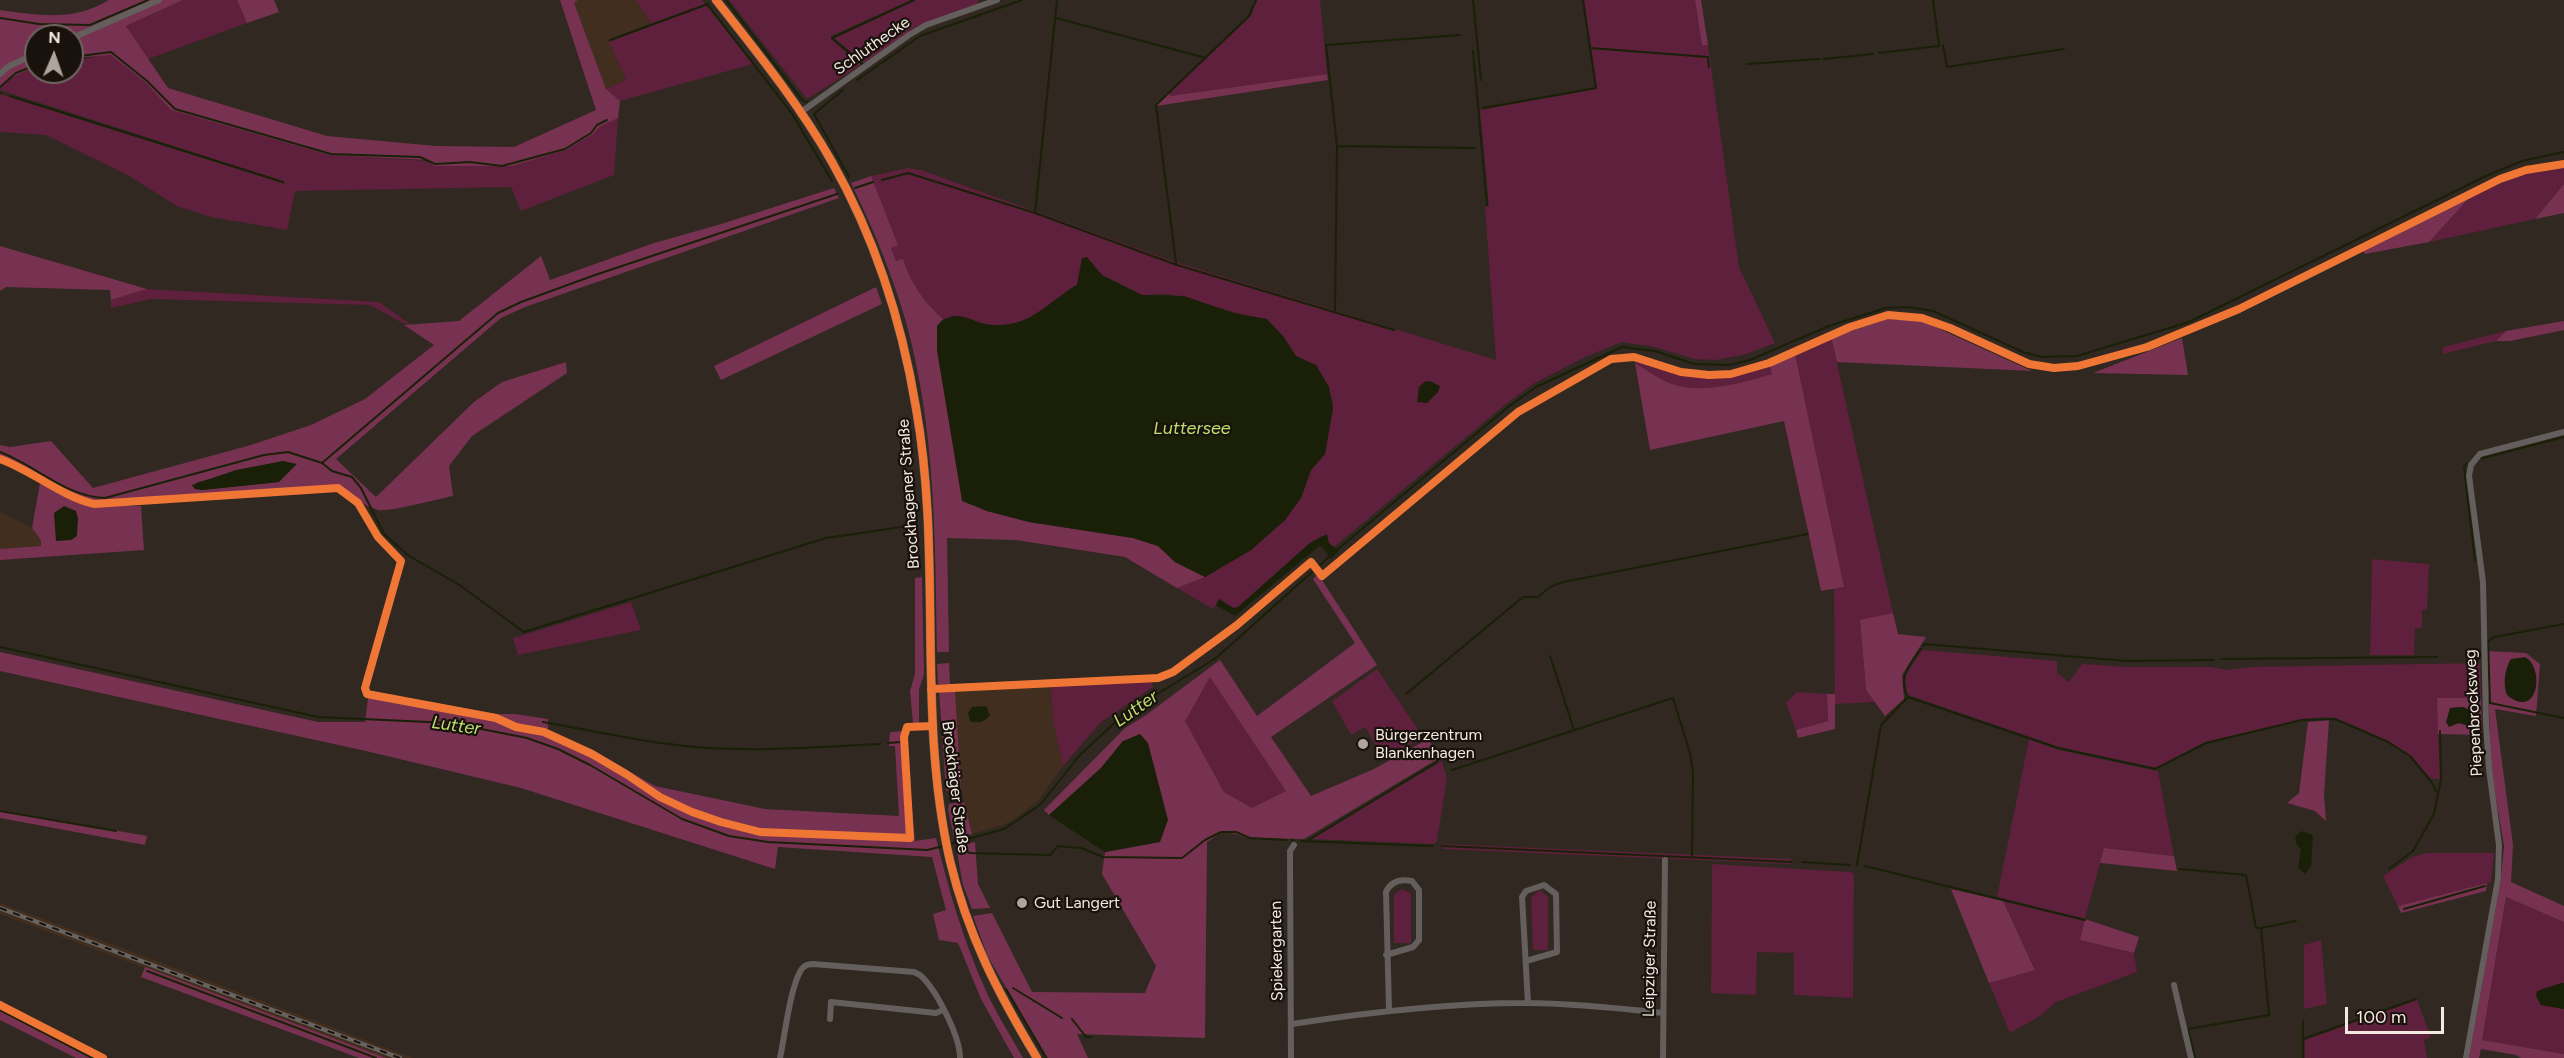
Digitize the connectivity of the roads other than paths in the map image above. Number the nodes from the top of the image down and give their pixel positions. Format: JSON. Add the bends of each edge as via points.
{"nodes":[{"id":1,"x":159,"y":0,"type":"edge"},
{"id":2,"x":716,"y":0,"type":"edge"},
{"id":3,"x":997,"y":0,"type":"edge"},
{"id":4,"x":84,"y":33,"type":"edge"},
{"id":5,"x":24,"y":59,"type":"edge"},
{"id":6,"x":0,"y":74,"type":"edge"},
{"id":7,"x":801,"y":112,"type":"junction"},
{"id":8,"x":2564,"y":432,"type":"edge"},
{"id":9,"x":930,"y":643,"type":"joint"},
{"id":10,"x":1294,"y":845,"type":"dead end"},
{"id":11,"x":1665,"y":860,"type":"dead end"},
{"id":12,"x":1386,"y":955,"type":"junction"},
{"id":13,"x":1526,"y":961,"type":"junction"},
{"id":14,"x":2174,"y":985,"type":"dead end"},
{"id":15,"x":1528,"y":1003,"type":"junction"},
{"id":16,"x":0,"y":1005,"type":"edge"},
{"id":17,"x":943,"y":1010,"type":"junction"},
{"id":18,"x":1389,"y":1010,"type":"junction"},
{"id":19,"x":1663,"y":1013,"type":"junction"},
{"id":20,"x":830,"y":1019,"type":"dead end"},
{"id":21,"x":1292,"y":1024,"type":"junction"},
{"id":22,"x":103,"y":1058,"type":"edge"},
{"id":23,"x":780,"y":1058,"type":"edge"},
{"id":24,"x":960,"y":1058,"type":"edge"},
{"id":25,"x":1037,"y":1058,"type":"edge"},
{"id":26,"x":1291,"y":1058,"type":"edge"},
{"id":27,"x":1663,"y":1058,"type":"edge"},
{"id":28,"x":2191,"y":1058,"type":"edge"},
{"id":29,"x":2466,"y":1058,"type":"edge"}],
"edges":[{"from":1,"to":4,"type":"street"},
{"from":2,"to":7,"type":"main road","name":"Brockhagener Straße"},
{"from":3,"to":7,"type":"street","name":"Schluthecke","via":[[909,34]]},
{"from":5,"to":6,"type":"street"},
{"from":7,"to":9,"type":"main road","name":"Brockhagener Straße","via":[[832,162],[874,251],[899,327],[917,411],[924,471]]},
{"from":8,"to":29,"type":"street","name":"Piepenbrocksweg","via":[[2480,454],[2470,465],[2484,582],[2487,746],[2499,845],[2498,879]]},
{"from":9,"to":25,"type":"main road","name":"Brockhäger Straße","via":[[935,766],[950,861],[985,967]]},
{"from":10,"to":21,"type":"street","name":"Spiekergarten","via":[[1290,851]]},
{"from":11,"to":19,"type":"street","name":"Leipziger Straße"},
{"from":12,"to":12,"type":"street","via":[[1413,947],[1419,940],[1419,890],[1412,881],[1396,882],[1386,892]]},
{"from":12,"to":18,"type":"street"},
{"from":13,"to":13,"type":"street","via":[[1557,952],[1556,894],[1544,885],[1526,891],[1522,897]]},
{"from":13,"to":15,"type":"street"},
{"from":14,"to":28,"type":"street"},
{"from":15,"to":18,"type":"street"},
{"from":15,"to":19,"type":"street"},
{"from":16,"to":22,"type":"street"},
{"from":17,"to":20,"type":"street","via":[[831,1002]]},
{"from":17,"to":23,"type":"street","via":[[924,978],[914,972],[806,964],[792,997]]},
{"from":17,"to":24,"type":"street","via":[[957,1038]]},
{"from":18,"to":21,"type":"street"},
{"from":19,"to":27,"type":"street","name":"Leipziger Straße"},
{"from":21,"to":26,"type":"street","name":"Spiekergarten"}]}
